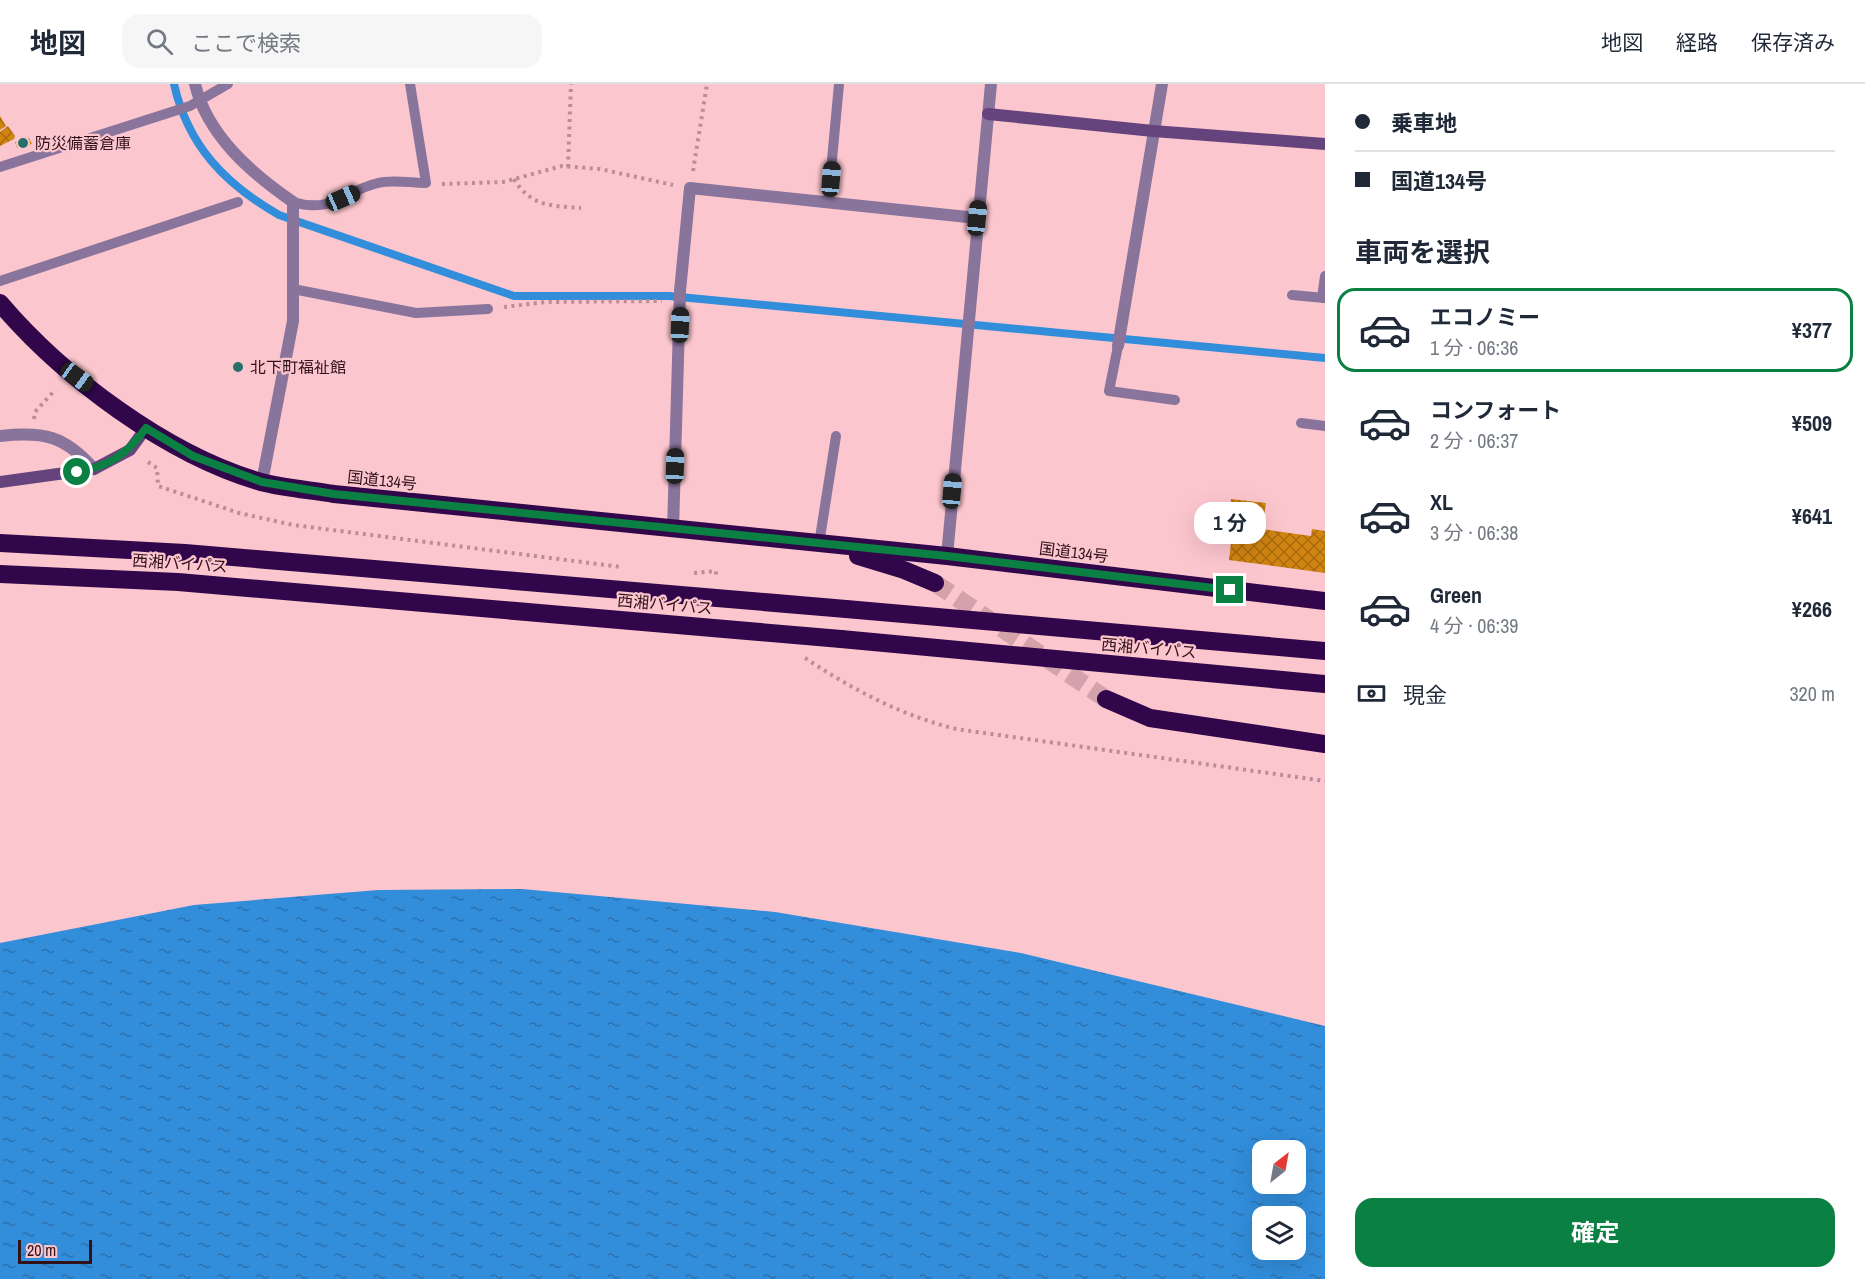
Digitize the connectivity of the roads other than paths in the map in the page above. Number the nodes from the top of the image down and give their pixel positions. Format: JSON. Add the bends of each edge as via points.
{"nodes":[{"id":1,"x":195,"y":84,"type":"edge"},
{"id":2,"x":228,"y":84,"type":"edge"},
{"id":3,"x":410,"y":84,"type":"edge"},
{"id":4,"x":839,"y":84,"type":"edge"},
{"id":5,"x":991,"y":84,"type":"edge"},
{"id":6,"x":1162,"y":84,"type":"edge"},
{"id":7,"x":195,"y":104,"type":"junction"},
{"id":8,"x":988,"y":114,"type":"junction"},
{"id":9,"x":1153,"y":131,"type":"junction"},
{"id":10,"x":1325,"y":144,"type":"edge"},
{"id":11,"x":1,"y":164,"type":"edge"},
{"id":12,"x":238,"y":202,"type":"dead end"},
{"id":13,"x":828,"y":203,"type":"junction"},
{"id":14,"x":293,"y":206,"type":"junction"},
{"id":15,"x":977,"y":218,"type":"junction"},
{"id":16,"x":1325,"y":276,"type":"edge"},
{"id":17,"x":0,"y":281,"type":"edge"},
{"id":18,"x":293,"y":289,"type":"junction"},
{"id":19,"x":1292,"y":295,"type":"dead end"},
{"id":20,"x":1323,"y":298,"type":"edge"},
{"id":21,"x":0,"y":304,"type":"edge"},
{"id":22,"x":488,"y":309,"type":"road end"},
{"id":23,"x":1118,"y":346,"type":"joint"},
{"id":24,"x":1175,"y":400,"type":"dead end"},
{"id":25,"x":1301,"y":423,"type":"dead end"},
{"id":26,"x":1325,"y":426,"type":"edge"},
{"id":27,"x":146,"y":428,"type":"junction"},
{"id":28,"x":0,"y":436,"type":"edge"},
{"id":29,"x":836,"y":436,"type":"dead end"},
{"id":30,"x":94,"y":469,"type":"junction"},
{"id":31,"x":0,"y":482,"type":"edge"},
{"id":32,"x":262,"y":482,"type":"junction"},
{"id":33,"x":673,"y":530,"type":"junction"},
{"id":34,"x":0,"y":543,"type":"edge"},
{"id":35,"x":819,"y":544,"type":"junction"},
{"id":36,"x":947,"y":556,"type":"junction"},
{"id":37,"x":0,"y":574,"type":"edge"},
{"id":38,"x":935,"y":583,"type":"tunnel mouth"},
{"id":39,"x":1325,"y":601,"type":"edge"},
{"id":40,"x":1325,"y":651,"type":"edge"},
{"id":41,"x":1325,"y":684,"type":"edge"},
{"id":42,"x":1106,"y":699,"type":"tunnel mouth"},
{"id":43,"x":1325,"y":744,"type":"edge"}],
"edges":[{"from":1,"to":7,"type":"street"},
{"from":2,"to":7,"type":"lane"},
{"from":3,"to":14,"type":"lane","via":[[426,183],[379,182],[325,206]]},
{"from":4,"to":13,"type":"lane"},
{"from":5,"to":8,"type":"street"},
{"from":6,"to":9,"type":"street"},
{"from":7,"to":11,"type":"lane"},
{"from":7,"to":14,"type":"street","via":[[261,179]]},
{"from":8,"to":9,"type":"street"},
{"from":8,"to":15,"type":"street"},
{"from":9,"to":10,"type":"street"},
{"from":9,"to":23,"type":"street"},
{"from":12,"to":17,"type":"lane"},
{"from":13,"to":15,"type":"street"},
{"from":13,"to":33,"type":"street","via":[[690,188],[680,297]]},
{"from":14,"to":18,"type":"street"},
{"from":15,"to":36,"type":"street"},
{"from":16,"to":20,"type":"lane"},
{"from":18,"to":22,"type":"lane","via":[[416,313]]},
{"from":18,"to":32,"type":"street","via":[[293,321]]},
{"from":19,"to":20,"type":"lane"},
{"from":21,"to":27,"type":"highway","name":"国道134号","via":[[77,377]]},
{"from":23,"to":24,"type":"lane","via":[[1109,391]]},
{"from":25,"to":26,"type":"lane"},
{"from":27,"to":30,"type":"street","via":[[130,450]]},
{"from":27,"to":32,"type":"highway","name":"国道134号","via":[[193,456]]},
{"from":28,"to":30,"type":"street","via":[[31,435],[66,442]]},
{"from":29,"to":35,"type":"lane"},
{"from":30,"to":31,"type":"street"},
{"from":32,"to":33,"type":"highway","name":"国道134号","via":[[334,494]]},
{"from":33,"to":35,"type":"highway","name":"国道134号"},
{"from":34,"to":40,"type":"highway","name":"西湘バイパス","bridge":true,"via":[[197,554]]},
{"from":35,"to":36,"type":"highway","name":"国道134号"},
{"from":35,"to":38,"type":"highway","name":"国道134号"},
{"from":36,"to":39,"type":"highway","name":"国道134号"},
{"from":37,"to":41,"type":"highway","name":"西湘バイパス","bridge":true,"via":[[178,582]]},
{"from":42,"to":43,"type":"highway","via":[[1150,718]]}]}
